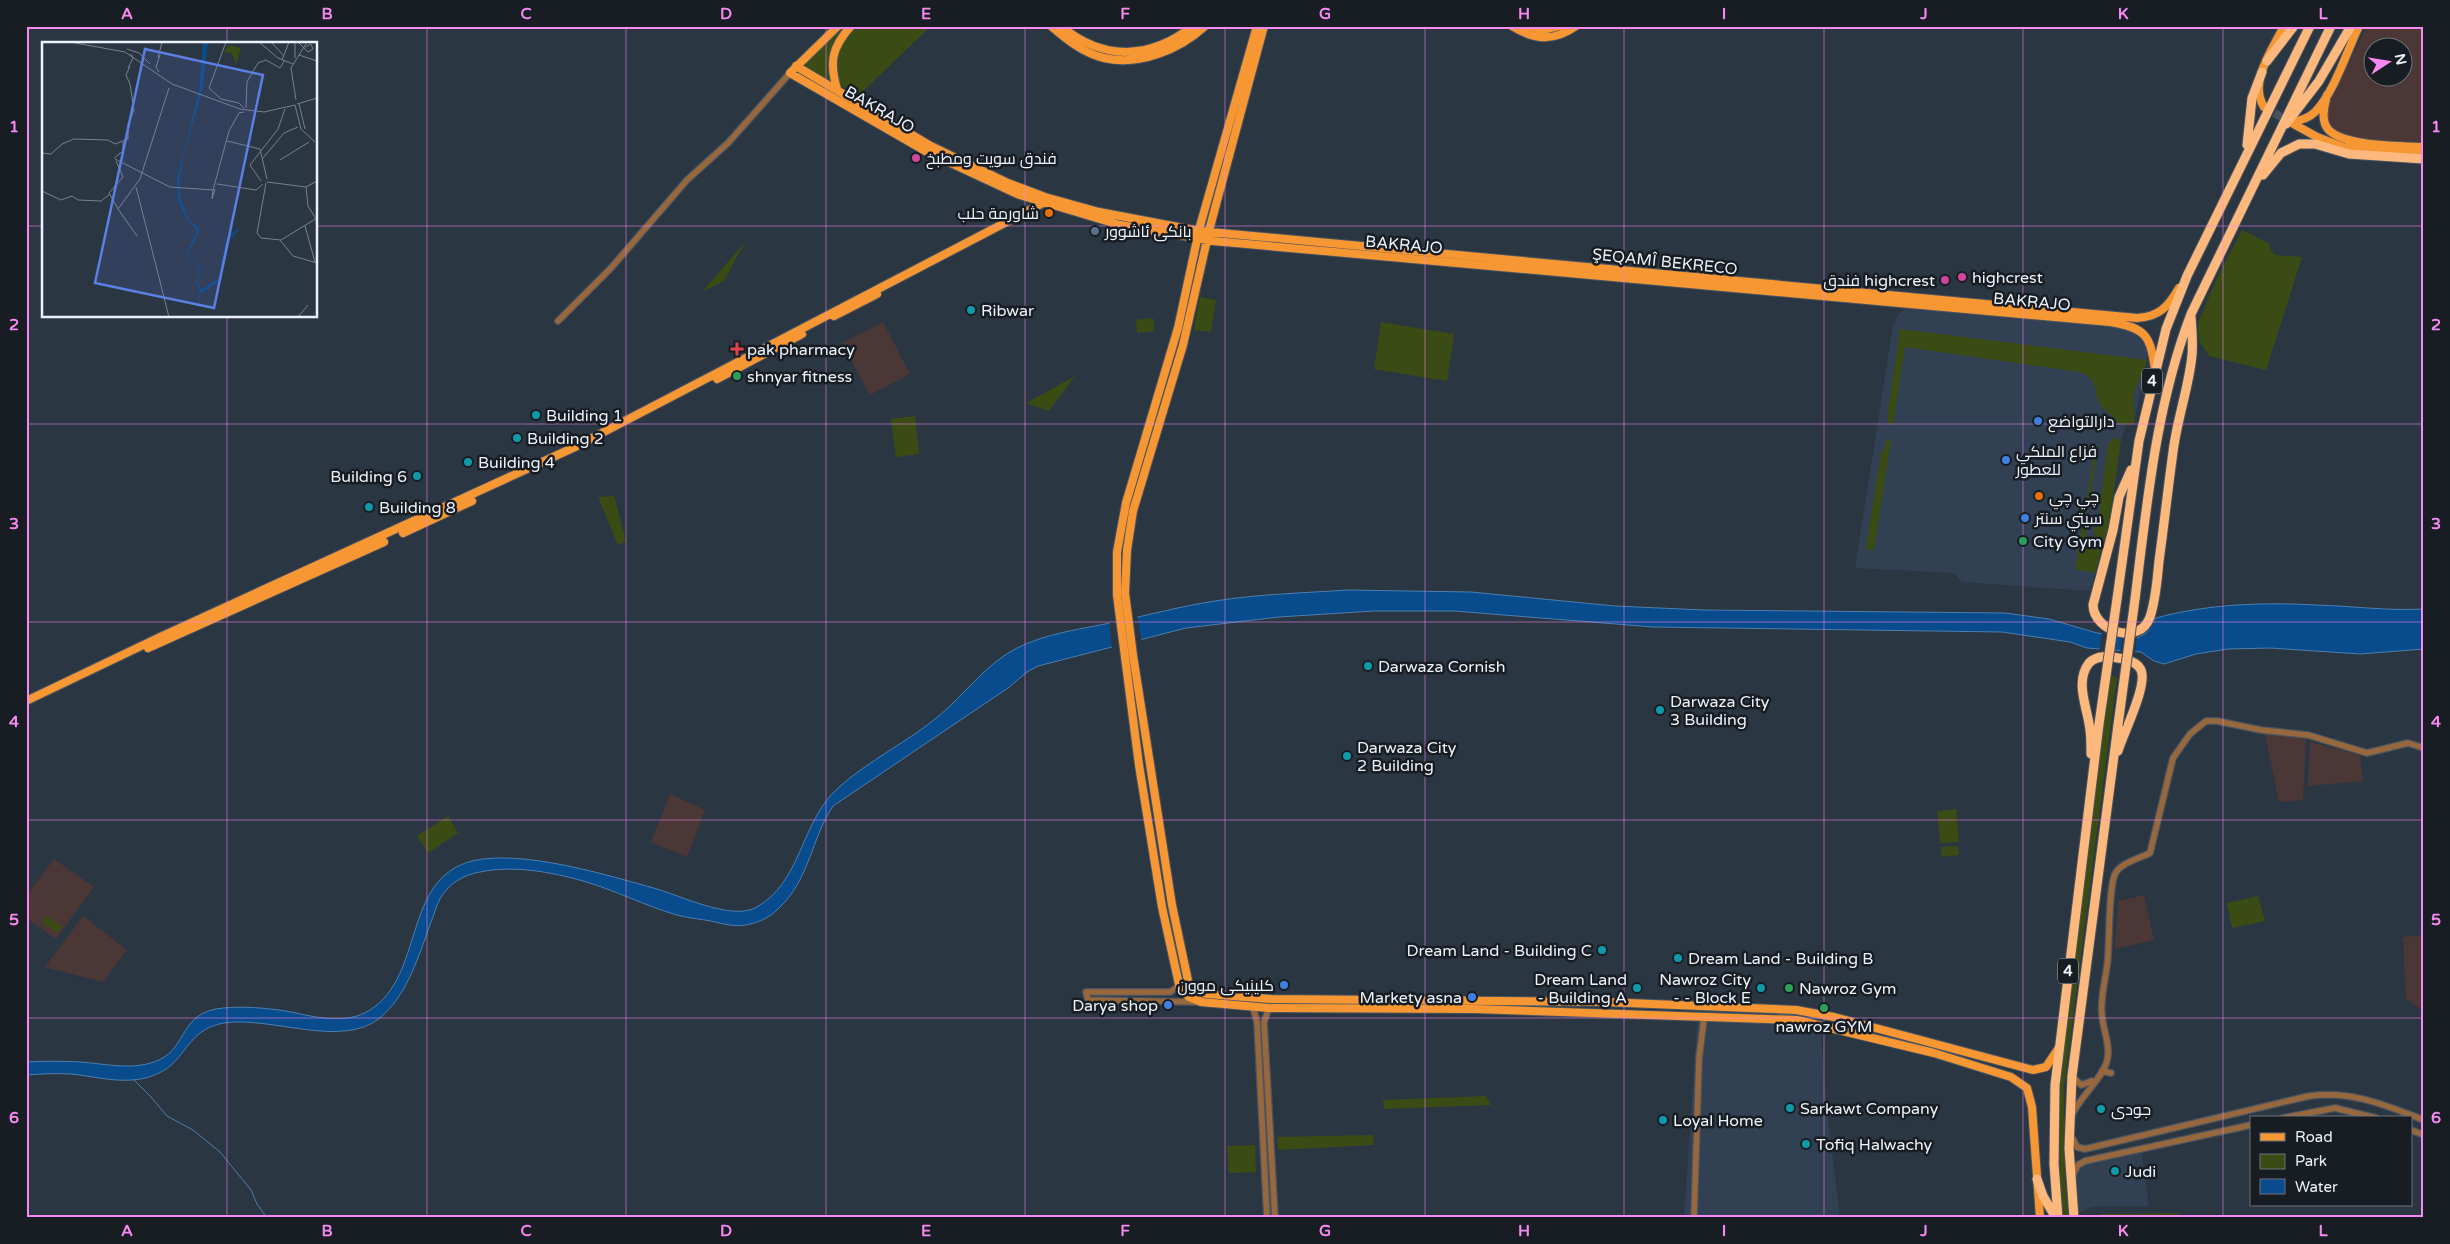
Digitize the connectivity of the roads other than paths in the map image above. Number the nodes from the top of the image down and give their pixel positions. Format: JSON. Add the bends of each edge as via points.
{"nodes":[{"id":1,"x":838,"y":26,"type":"edge"},
{"id":2,"x":851,"y":26,"type":"edge"},
{"id":3,"x":1050,"y":26,"type":"edge"},
{"id":4,"x":1061,"y":26,"type":"edge"},
{"id":5,"x":1193,"y":26,"type":"edge"},
{"id":6,"x":1204,"y":26,"type":"edge"},
{"id":7,"x":1257,"y":26,"type":"edge"},
{"id":8,"x":1264,"y":26,"type":"edge"},
{"id":9,"x":1512,"y":26,"type":"edge"},
{"id":10,"x":1529,"y":26,"type":"edge"},
{"id":11,"x":1559,"y":26,"type":"edge"},
{"id":12,"x":1576,"y":26,"type":"edge"},
{"id":13,"x":2284,"y":26,"type":"edge"},
{"id":14,"x":2294,"y":26,"type":"edge"},
{"id":15,"x":2310,"y":26,"type":"edge"},
{"id":16,"x":2331,"y":26,"type":"edge"},
{"id":17,"x":2351,"y":26,"type":"edge"},
{"id":18,"x":2359,"y":26,"type":"edge"},
{"id":19,"x":2267,"y":61,"type":"junction"},
{"id":20,"x":793,"y":69,"type":"junction"},
{"id":21,"x":2262,"y":72,"type":"junction"},
{"id":22,"x":810,"y":75,"type":"junction"},
{"id":23,"x":805,"y":82,"type":"junction"},
{"id":24,"x":837,"y":89,"type":"junction"},
{"id":25,"x":2327,"y":95,"type":"junction"},
{"id":26,"x":1238,"y":107,"type":"junction"},
{"id":27,"x":2264,"y":107,"type":"dead end"},
{"id":28,"x":2276,"y":136,"type":"junction"},
{"id":29,"x":2424,"y":148,"type":"edge"},
{"id":30,"x":2424,"y":155,"type":"edge"},
{"id":31,"x":2243,"y":159,"type":"junction"},
{"id":32,"x":2424,"y":159,"type":"edge"},
{"id":33,"x":2253,"y":187,"type":"junction"},
{"id":34,"x":1016,"y":194,"type":"junction"},
{"id":35,"x":1029,"y":195,"type":"junction"},
{"id":36,"x":1047,"y":201,"type":"junction"},
{"id":37,"x":1022,"y":214,"type":"junction"},
{"id":38,"x":1198,"y":234,"type":"junction"},
{"id":39,"x":1208,"y":236,"type":"junction"},
{"id":40,"x":2187,"y":276,"type":"junction"},
{"id":41,"x":2191,"y":314,"type":"junction"},
{"id":42,"x":2117,"y":320,"type":"junction"},
{"id":43,"x":558,"y":321,"type":"dead end"},
{"id":44,"x":2155,"y":369,"type":"junction"},
{"id":45,"x":2136,"y":461,"type":"junction"},
{"id":46,"x":1123,"y":612,"type":"junction"},
{"id":47,"x":124,"y":655,"type":"junction"},
{"id":48,"x":1130,"y":660,"type":"junction"},
{"id":49,"x":26,"y":701,"type":"edge"},
{"id":50,"x":2424,"y":748,"type":"edge"},
{"id":51,"x":2092,"y":782,"type":"junction"},
{"id":52,"x":2109,"y":785,"type":"junction"},
{"id":53,"x":1172,"y":905,"type":"junction"},
{"id":54,"x":1162,"y":907,"type":"junction"},
{"id":55,"x":1178,"y":987,"type":"junction"},
{"id":56,"x":1270,"y":999,"type":"junction"},
{"id":57,"x":1476,"y":1000,"type":"junction"},
{"id":58,"x":1491,"y":1000,"type":"junction"},
{"id":59,"x":1200,"y":1002,"type":"junction"},
{"id":60,"x":1253,"y":1007,"type":"junction"},
{"id":61,"x":1266,"y":1008,"type":"junction"},
{"id":62,"x":1475,"y":1009,"type":"junction"},
{"id":63,"x":1489,"y":1009,"type":"junction"},
{"id":64,"x":1806,"y":1011,"type":"junction"},
{"id":65,"x":1704,"y":1018,"type":"junction"},
{"id":66,"x":1840,"y":1018,"type":"junction"},
{"id":67,"x":1805,"y":1021,"type":"junction"},
{"id":68,"x":1836,"y":1028,"type":"junction"},
{"id":69,"x":2058,"y":1050,"type":"junction"},
{"id":70,"x":2111,"y":1073,"type":"dead end"},
{"id":71,"x":2100,"y":1074,"type":"junction"},
{"id":72,"x":2072,"y":1076,"type":"junction"},
{"id":73,"x":2293,"y":1116,"type":"edge"},
{"id":74,"x":2368,"y":1116,"type":"edge"},
{"id":75,"x":2424,"y":1120,"type":"edge"},
{"id":76,"x":2069,"y":1121,"type":"junction"},
{"id":77,"x":2250,"y":1125,"type":"edge"},
{"id":78,"x":2412,"y":1130,"type":"edge"},
{"id":79,"x":2069,"y":1132,"type":"junction"},
{"id":80,"x":2424,"y":1135,"type":"edge"},
{"id":81,"x":2114,"y":1143,"type":"junction"},
{"id":82,"x":2069,"y":1148,"type":"junction"},
{"id":83,"x":2116,"y":1154,"type":"junction"},
{"id":84,"x":2074,"y":1170,"type":"junction"},
{"id":85,"x":2037,"y":1179,"type":"junction"},
{"id":86,"x":2071,"y":1180,"type":"junction"},
{"id":87,"x":1267,"y":1218,"type":"edge"},
{"id":88,"x":1275,"y":1218,"type":"edge"},
{"id":89,"x":1694,"y":1218,"type":"edge"},
{"id":90,"x":2040,"y":1218,"type":"edge"},
{"id":91,"x":2057,"y":1218,"type":"edge"},
{"id":92,"x":2074,"y":1218,"type":"edge"},
{"id":93,"x":2080,"y":1218,"type":"edge"}],
"edges":[{"from":1,"to":20,"type":"main road"},
{"from":2,"to":24,"type":"main road","via":[[837,44],[832,57]]},
{"from":3,"to":6,"type":"main road","via":[[1088,52],[1125,59],[1150,56],[1172,48],[1191,38]]},
{"from":4,"to":5,"type":"main road","via":[[1071,35],[1099,49],[1137,52],[1162,45]]},
{"from":7,"to":26,"type":"main road"},
{"from":8,"to":26,"type":"main road"},
{"from":9,"to":12,"type":"main road","via":[[1546,39]]},
{"from":10,"to":11,"type":"main road","via":[[1547,30]]},
{"from":13,"to":19,"type":"main road"},
{"from":14,"to":19,"type":"highway"},
{"from":15,"to":31,"type":"highway","number":"4"},
{"from":16,"to":28,"type":"highway","number":"4"},
{"from":17,"to":28,"type":"highway","via":[[2319,81]]},
{"from":18,"to":25,"type":"main road"},
{"from":19,"to":21,"type":"main road"},
{"from":20,"to":22,"type":"main road"},
{"from":20,"to":23,"type":"main road","name":"BAKRAJO"},
{"from":20,"to":43,"type":"street","via":[[728,142],[687,180],[611,268]]},
{"from":21,"to":27,"type":"main road","via":[[2259,94]]},
{"from":21,"to":31,"type":"highway","via":[[2252,98],[2249,138]]},
{"from":22,"to":23,"type":"main road"},
{"from":22,"to":24,"type":"main road"},
{"from":23,"to":34,"type":"main road","name":"BAKRAJO","via":[[927,152]]},
{"from":24,"to":35,"type":"main road","via":[[929,145]]},
{"from":25,"to":29,"type":"main road","via":[[2325,124],[2337,136],[2360,142]]},
{"from":25,"to":30,"type":"main road","via":[[2310,116],[2290,122],[2344,147]]},
{"from":26,"to":38,"type":"main road"},
{"from":26,"to":39,"type":"main road"},
{"from":28,"to":33,"type":"highway","number":"4"},
{"from":31,"to":40,"type":"highway","number":"4"},
{"from":32,"to":33,"type":"highway","via":[[2349,154],[2315,144],[2299,144],[2278,156]]},
{"from":33,"to":41,"type":"highway","number":"4"},
{"from":34,"to":35,"type":"main road","name":"BAKRAJO"},
{"from":34,"to":37,"type":"main road","via":[[1023,204]]},
{"from":35,"to":36,"type":"main road","name":"BAKRAJO"},
{"from":36,"to":37,"type":"main road"},
{"from":36,"to":38,"type":"main road","name":"BAKRAJO","via":[[1120,225]]},
{"from":36,"to":47,"type":"main road","via":[[582,449],[163,642]]},
{"from":37,"to":47,"type":"main road","via":[[575,447]]},
{"from":38,"to":39,"type":"main road","name":"BAKRAJO"},
{"from":38,"to":46,"type":"main road","via":[[1178,328],[1120,526],[1116,569]]},
{"from":39,"to":42,"type":"main road","name":"ŞEQAMÎ BEKRECO","via":[[1785,289],[1970,301]]},
{"from":39,"to":46,"type":"main road","via":[[1183,344],[1133,511]]},
{"from":40,"to":42,"type":"main road","via":[[2162,311],[2145,318]]},
{"from":40,"to":44,"type":"highway","number":"4","via":[[2166,329]]},
{"from":41,"to":45,"type":"highway","via":[[2192,356],[2173,449],[2154,602],[2145,627],[2126,633],[2102,625],[2095,616],[2093,605],[2119,497]]},
{"from":41,"to":52,"type":"highway","number":"4","bridge":true,"via":[[2172,369],[2159,424]]},
{"from":42,"to":44,"type":"main road","via":[[2145,334],[2151,345]]},
{"from":44,"to":45,"type":"highway","number":"4"},
{"from":45,"to":51,"type":"highway","number":"4","bridge":true},
{"from":46,"to":48,"type":"main road"},
{"from":47,"to":49,"type":"main road"},
{"from":48,"to":53,"type":"main road"},
{"from":48,"to":54,"type":"main road","via":[[1139,765]]},
{"from":50,"to":71,"type":"street","via":[[2408,743],[2367,753],[2308,735],[2216,721],[2203,723],[2190,734],[2170,765],[2150,853],[2120,867],[2114,877],[2102,996],[2108,1053]]},
{"from":51,"to":52,"type":"highway","via":[[2084,673],[2094,659],[2106,656],[2137,665],[2142,672],[2142,681]]},
{"from":51,"to":69,"type":"highway","number":"4"},
{"from":52,"to":72,"type":"highway","number":"4"},
{"from":53,"to":54,"type":"main road"},
{"from":53,"to":56,"type":"main road","via":[[1188,988],[1196,993]]},
{"from":54,"to":55,"type":"main road"},
{"from":55,"to":59,"type":"main road","via":[[1185,995]]},
{"from":55,"to":59,"type":"street","via":[[1170,992],[1086,992],[1088,1000]]},
{"from":56,"to":57,"type":"main road"},
{"from":56,"to":61,"type":"main road","via":[[1265,1002]]},
{"from":57,"to":58,"type":"main road"},
{"from":57,"to":62,"type":"main road","via":[[1480,1004]]},
{"from":58,"to":63,"type":"main road","via":[[1487,1004]]},
{"from":58,"to":64,"type":"main road"},
{"from":59,"to":60,"type":"main road"},
{"from":60,"to":61,"type":"main road"},
{"from":60,"to":87,"type":"street"},
{"from":61,"to":62,"type":"main road"},
{"from":61,"to":88,"type":"street","via":[[1264,1022]]},
{"from":62,"to":63,"type":"main road"},
{"from":63,"to":65,"type":"main road"},
{"from":64,"to":66,"type":"main road"},
{"from":64,"to":67,"type":"main road"},
{"from":65,"to":67,"type":"main road"},
{"from":65,"to":89,"type":"street","via":[[1699,1059]]},
{"from":66,"to":68,"type":"main road"},
{"from":66,"to":69,"type":"main road","via":[[2033,1070],[2046,1067]]},
{"from":67,"to":68,"type":"main road"},
{"from":68,"to":85,"type":"main road","via":[[1934,1053],[2024,1084],[2031,1102]]},
{"from":69,"to":91,"type":"highway","number":"4","via":[[2053,1126]]},
{"from":70,"to":71,"type":"street"},
{"from":71,"to":72,"type":"street","via":[[2084,1085],[2077,1083]]},
{"from":71,"to":76,"type":"street"},
{"from":72,"to":76,"type":"highway","number":"4"},
{"from":73,"to":74,"type":"street","via":[[2335,1108]]},
{"from":75,"to":81,"type":"street","via":[[2363,1097],[2329,1094]]},
{"from":76,"to":79,"type":"highway","number":"4"},
{"from":77,"to":83,"type":"street"},
{"from":78,"to":80,"type":"street"},
{"from":79,"to":81,"type":"street","via":[[2081,1149]]},
{"from":79,"to":82,"type":"highway","number":"4"},
{"from":81,"to":83,"type":"street"},
{"from":82,"to":84,"type":"highway"},
{"from":82,"to":86,"type":"highway","number":"4"},
{"from":83,"to":84,"type":"street","via":[[2081,1163]]},
{"from":84,"to":86,"type":"street"},
{"from":84,"to":93,"type":"highway"},
{"from":85,"to":90,"type":"main road"},
{"from":85,"to":91,"type":"highway"},
{"from":86,"to":92,"type":"highway","number":"4"}]}
